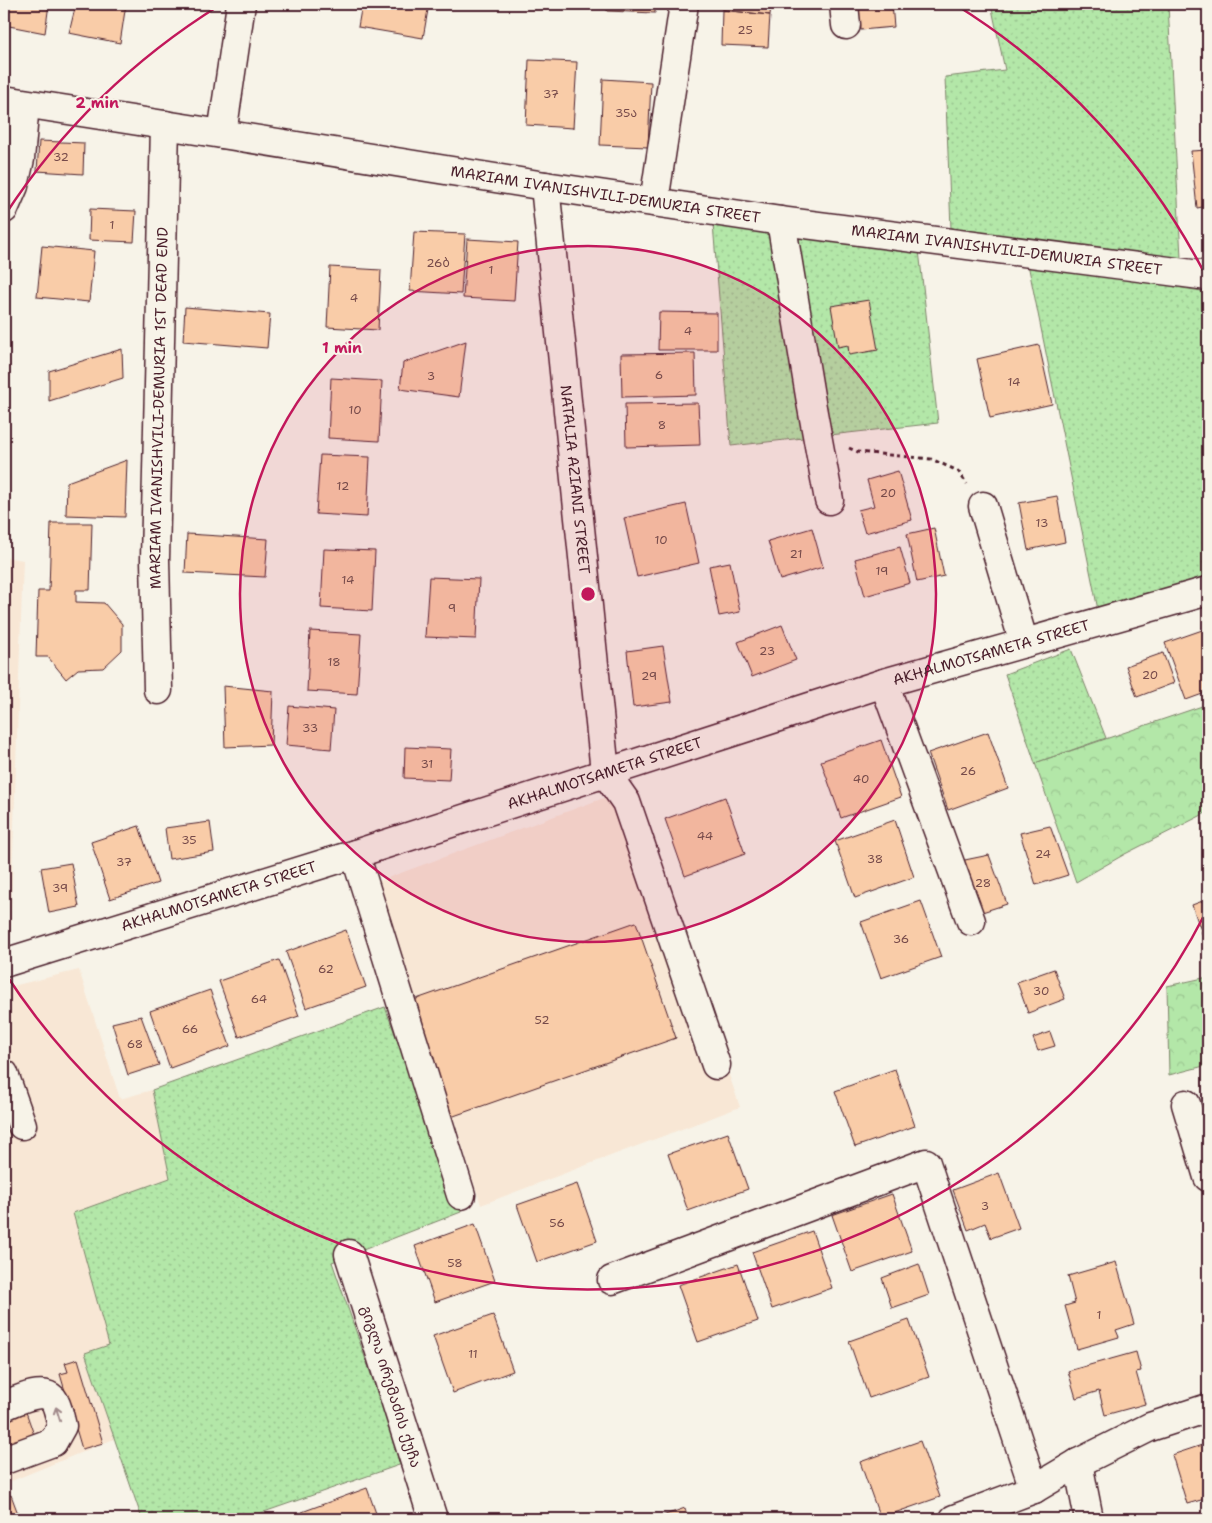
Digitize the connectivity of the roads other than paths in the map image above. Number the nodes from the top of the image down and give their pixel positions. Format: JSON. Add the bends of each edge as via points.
{"nodes":[{"id":1,"x":241,"y":4,"type":"edge"},
{"id":2,"x":684,"y":4,"type":"edge"},
{"id":3,"x":14,"y":102,"type":"edge"},
{"id":4,"x":165,"y":126,"type":"junction"},
{"id":5,"x":222,"y":134,"type":"junction"},
{"id":6,"x":545,"y":186,"type":"junction"},
{"id":7,"x":654,"y":202,"type":"junction"},
{"id":8,"x":4,"y":209,"type":"edge"},
{"id":9,"x":782,"y":221,"type":"junction"},
{"id":10,"x":1208,"y":276,"type":"edge"},
{"id":11,"x":829,"y":500,"type":"dead end"},
{"id":12,"x":983,"y":506,"type":"road end"},
{"id":13,"x":1208,"y":591,"type":"edge"},
{"id":14,"x":1024,"y":643,"type":"junction"},
{"id":15,"x":884,"y":683,"type":"junction"},
{"id":16,"x":158,"y":690,"type":"dead end"},
{"id":17,"x":605,"y":772,"type":"junction"},
{"id":18,"x":355,"y":854,"type":"junction"},
{"id":19,"x":971,"y":921,"type":"dead end"},
{"id":20,"x":4,"y":963,"type":"edge"},
{"id":21,"x":716,"y":1065,"type":"dead end"},
{"id":22,"x":4,"y":1074,"type":"edge"},
{"id":23,"x":1186,"y":1104,"type":"dead end"},
{"id":24,"x":22,"y":1125,"type":"dead end"},
{"id":25,"x":1208,"y":1177,"type":"edge"},
{"id":26,"x":461,"y":1195,"type":"dead end"},
{"id":27,"x":349,"y":1254,"type":"dead end"},
{"id":28,"x":612,"y":1280,"type":"dead end"},
{"id":29,"x":4,"y":1406,"type":"edge"},
{"id":30,"x":1208,"y":1408,"type":"edge"},
{"id":31,"x":4,"y":1460,"type":"edge"},
{"id":32,"x":1078,"y":1463,"type":"junction"},
{"id":33,"x":1034,"y":1489,"type":"junction"},
{"id":34,"x":433,"y":1519,"type":"edge"},
{"id":35,"x":954,"y":1519,"type":"edge"},
{"id":36,"x":1089,"y":1519,"type":"edge"}],
"edges":[{"from":1,"to":5,"type":"street"},
{"from":2,"to":7,"type":"street"},
{"from":3,"to":4,"type":"street","name":"MARIAM IVANISHVILI-DEMURIA STREET"},
{"from":3,"to":8,"type":"street","via":[[20,159],[14,186]]},
{"from":4,"to":5,"type":"street","name":"MARIAM IVANISHVILI-DEMURIA STREET"},
{"from":4,"to":16,"type":"street","name":"MARIAM IVANISHVILI-DEMURIA 1ST DEAD END","via":[[155,559]]},
{"from":5,"to":6,"type":"street","name":"MARIAM IVANISHVILI-DEMURIA STREET"},
{"from":6,"to":7,"type":"street","name":"MARIAM IVANISHVILI-DEMURIA STREET"},
{"from":6,"to":17,"type":"street","name":"NATALIA AZIANI STREET"},
{"from":7,"to":9,"type":"street","name":"MARIAM IVANISHVILI-DEMURIA STREET"},
{"from":9,"to":10,"type":"street","name":"MARIAM IVANISHVILI-DEMURIA STREET"},
{"from":9,"to":11,"type":"street"},
{"from":12,"to":14,"type":"street"},
{"from":13,"to":14,"type":"street","name":"AKHALMOTSAMETA STREET"},
{"from":14,"to":15,"type":"street","name":"AKHALMOTSAMETA STREET"},
{"from":15,"to":17,"type":"street","name":"AKHALMOTSAMETA STREET"},
{"from":15,"to":19,"type":"street"},
{"from":17,"to":18,"type":"street","name":"AKHALMOTSAMETA STREET"},
{"from":17,"to":21,"type":"street","via":[[626,802]]},
{"from":18,"to":20,"type":"street","name":"AKHALMOTSAMETA STREET"},
{"from":18,"to":26,"type":"street"},
{"from":22,"to":24,"type":"street"},
{"from":23,"to":25,"type":"street"},
{"from":27,"to":34,"type":"street","name":"გიგლა ირემაძის ქუჩა"},
{"from":28,"to":33,"type":"street","via":[[926,1163]]},
{"from":31,"to":29,"type":"street","one_way":true,"via":[[53,1442],[62,1426],[54,1400],[47,1395],[38,1394]]},
{"from":30,"to":32,"type":"street","via":[[1150,1427]]},
{"from":32,"to":33,"type":"street"},
{"from":32,"to":36,"type":"street"},
{"from":33,"to":35,"type":"street"}]}
